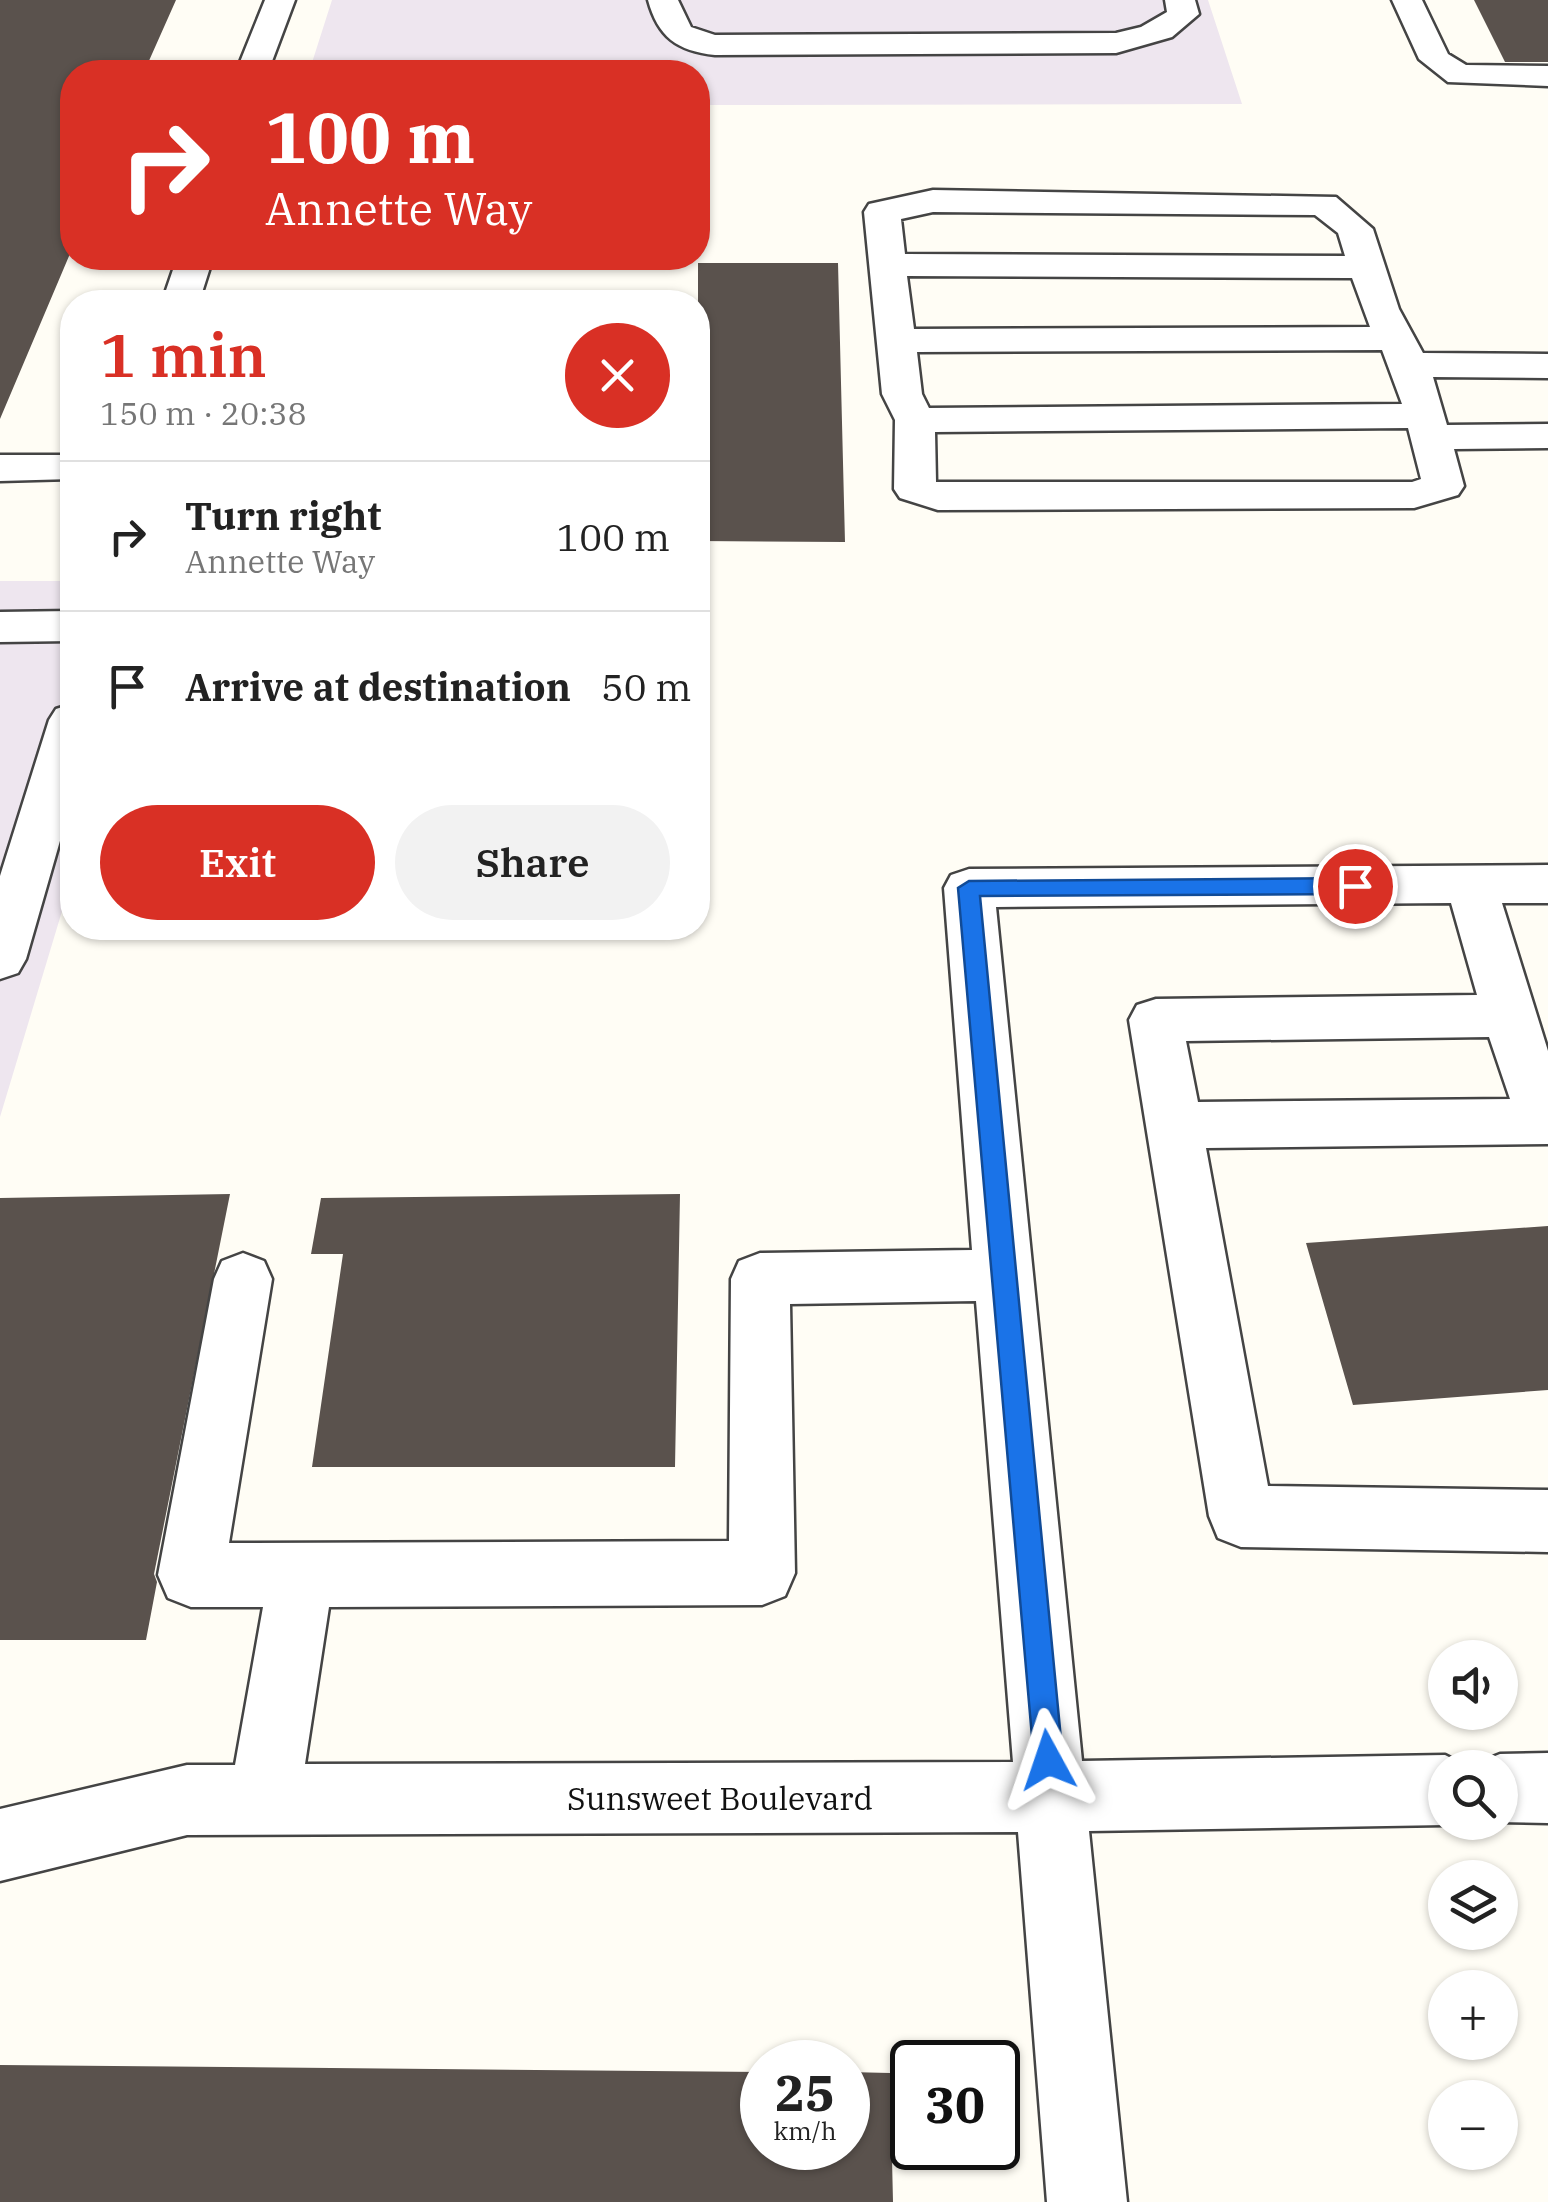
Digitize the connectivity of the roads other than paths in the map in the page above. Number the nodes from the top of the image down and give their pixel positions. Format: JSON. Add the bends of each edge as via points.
{"nodes":[{"id":1,"x":280,"y":0,"type":"edge"},
{"id":2,"x":663,"y":0,"type":"edge"},
{"id":3,"x":1180,"y":0,"type":"edge"},
{"id":4,"x":1407,"y":0,"type":"edge"},
{"id":5,"x":257,"y":60,"type":"edge"},
{"id":6,"x":1548,"y":76,"type":"edge"},
{"id":7,"x":888,"y":265,"type":"junction"},
{"id":8,"x":1367,"y":267,"type":"junction"},
{"id":9,"x":896,"y":341,"type":"junction"},
{"id":10,"x":1403,"y":352,"type":"junction"},
{"id":11,"x":1548,"y":366,"type":"edge"},
{"id":12,"x":914,"y":420,"type":"junction"},
{"id":13,"x":1428,"y":427,"type":"junction"},
{"id":14,"x":1548,"y":436,"type":"edge"},
{"id":15,"x":60,"y":467,"type":"edge"},
{"id":16,"x":0,"y":468,"type":"edge"},
{"id":17,"x":60,"y":626,"type":"edge"},
{"id":18,"x":0,"y":628,"type":"edge"},
{"id":19,"x":60,"y":760,"type":"edge"},
{"id":20,"x":1548,"y":884,"type":"edge"},
{"id":21,"x":1471,"y":885,"type":"junction"},
{"id":22,"x":0,"y":959,"type":"edge"},
{"id":23,"x":1509,"y":1016,"type":"junction"},
{"id":24,"x":1174,"y":1125,"type":"junction"},
{"id":25,"x":1004,"y":1275,"type":"junction"},
{"id":26,"x":242,"y":1280,"type":"dead end"},
{"id":27,"x":1548,"y":1521,"type":"edge"},
{"id":28,"x":301,"y":1575,"type":"junction"},
{"id":29,"x":1548,"y":1788,"type":"edge"},
{"id":30,"x":1518,"y":1789,"type":"edge"},
{"id":31,"x":1428,"y":1790,"type":"edge"},
{"id":32,"x":1052,"y":1797,"type":"junction"},
{"id":33,"x":264,"y":1800,"type":"junction"},
{"id":34,"x":0,"y":1845,"type":"edge"},
{"id":35,"x":1087,"y":2202,"type":"edge"}],
"edges":[{"from":1,"to":5,"type":"street"},
{"from":2,"to":3,"type":"street","via":[[671,29],[682,39],[754,44],[1116,43],[1171,26],[1184,14]]},
{"from":4,"to":6,"type":"street","via":[[1435,59],[1459,75]]},
{"from":7,"to":8,"type":"street"},
{"from":7,"to":8,"type":"street","via":[[882,212],[933,201],[1324,204],[1355,229]]},
{"from":7,"to":9,"type":"street"},
{"from":8,"to":10,"type":"street"},
{"from":9,"to":10,"type":"street"},
{"from":9,"to":12,"type":"street","via":[[902,394]]},
{"from":10,"to":11,"type":"street"},
{"from":10,"to":13,"type":"street"},
{"from":12,"to":13,"type":"street"},
{"from":12,"to":13,"type":"street","via":[[914,489],[938,497],[1414,496],[1444,486]]},
{"from":13,"to":14,"type":"street"},
{"from":15,"to":16,"type":"street"},
{"from":17,"to":18,"type":"street"},
{"from":19,"to":22,"type":"street"},
{"from":20,"to":21,"type":"street"},
{"from":21,"to":23,"type":"street"},
{"from":21,"to":25,"type":"street","via":[[969,888]]},
{"from":23,"to":24,"type":"street","via":[[1156,1020]]},
{"from":23,"to":24,"type":"street","via":[[1545,1122]]},
{"from":24,"to":27,"type":"street","via":[[1241,1516]]},
{"from":25,"to":28,"type":"street","via":[[760,1280],[762,1573]]},
{"from":25,"to":32,"type":"street"},
{"from":26,"to":28,"type":"street","via":[[192,1575]]},
{"from":28,"to":33,"type":"street"},
{"from":29,"to":30,"type":"street"},
{"from":31,"to":32,"type":"street","name":"Sunsweet Boulevard"},
{"from":32,"to":33,"type":"street","name":"Sunsweet Boulevard"},
{"from":32,"to":35,"type":"street"},
{"from":33,"to":34,"type":"street","name":"Sunsweet Boulevard","via":[[187,1800]]}]}
